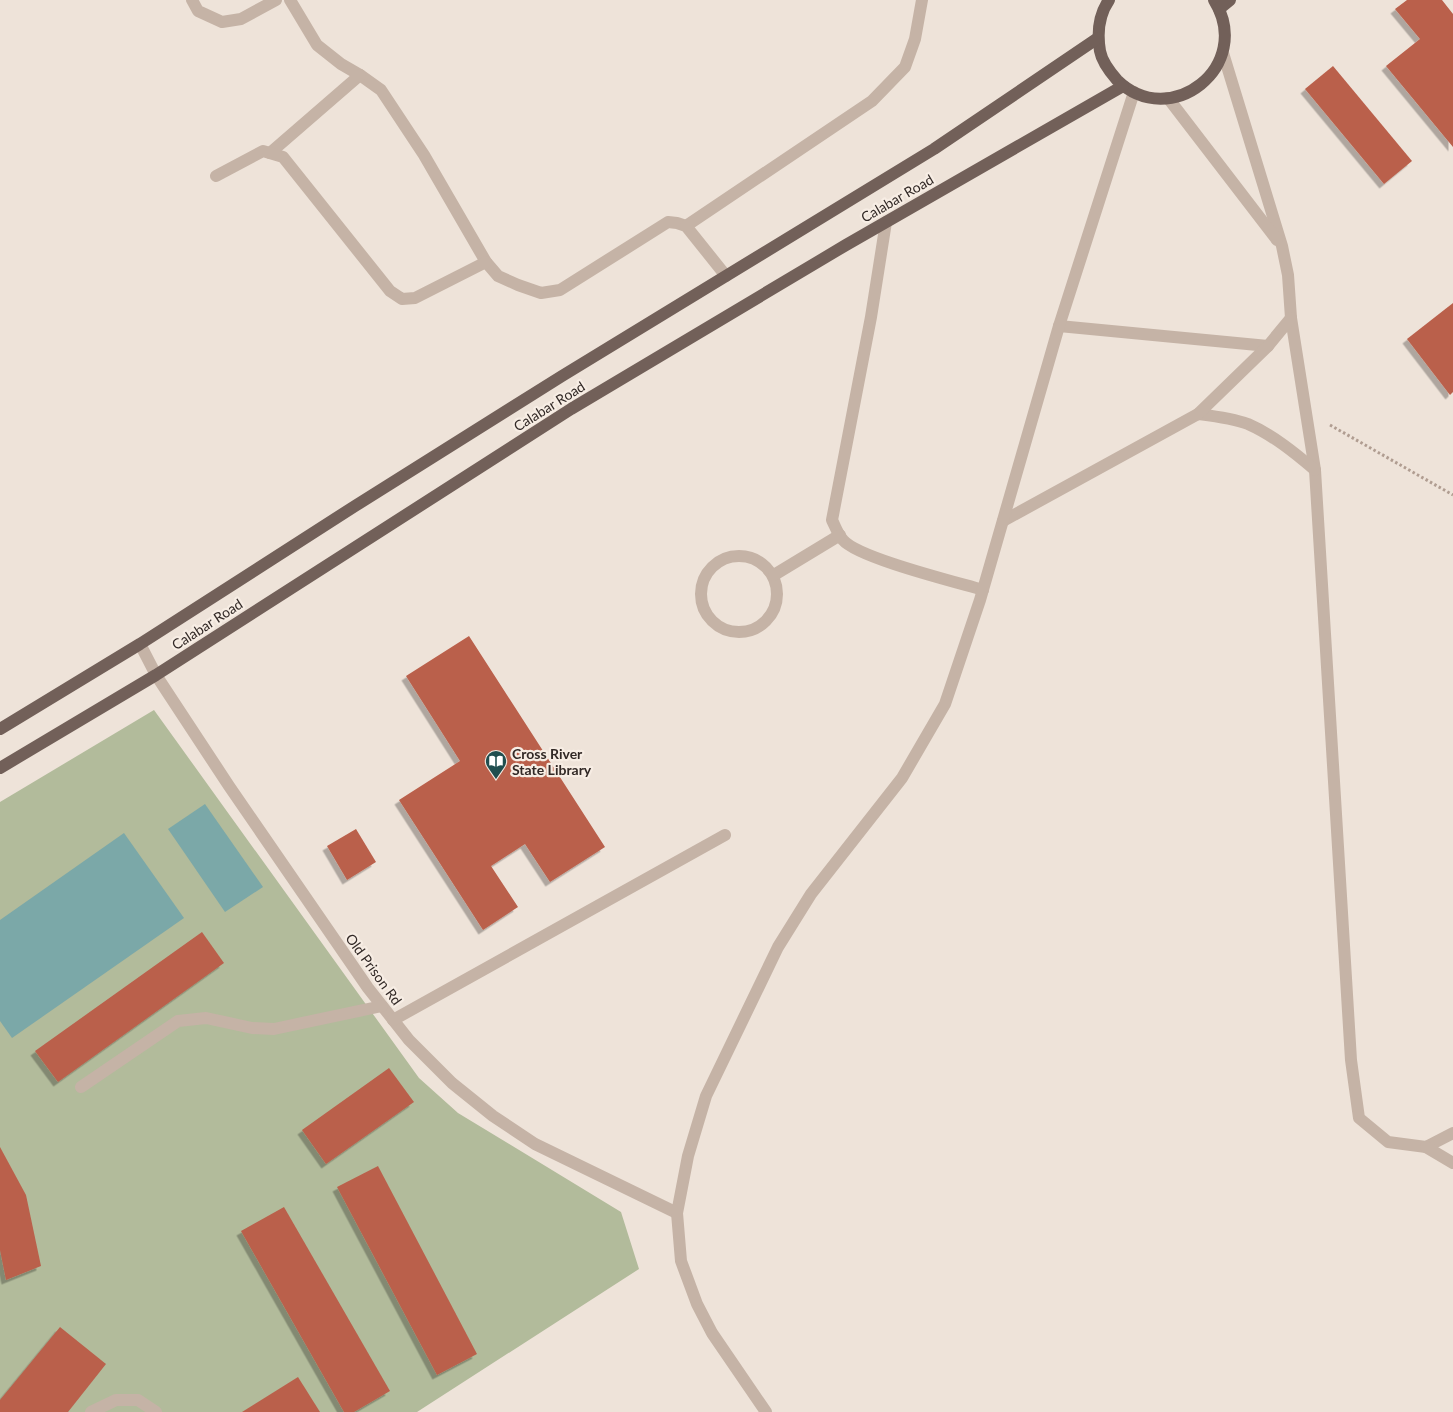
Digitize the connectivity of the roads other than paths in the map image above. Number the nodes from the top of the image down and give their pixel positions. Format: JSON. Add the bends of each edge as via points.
{"nodes":[{"id":1,"x":192,"y":0,"type":"edge"},
{"id":2,"x":276,"y":0,"type":"edge"},
{"id":3,"x":290,"y":0,"type":"edge"},
{"id":4,"x":922,"y":0,"type":"edge"},
{"id":5,"x":1230,"y":0,"type":"edge"},
{"id":6,"x":1106,"y":2,"type":"edge"},
{"id":7,"x":1217,"y":4,"type":"edge"},
{"id":8,"x":1098,"y":38,"type":"junction"},
{"id":9,"x":1223,"y":53,"type":"junction"},
{"id":10,"x":360,"y":75,"type":"junction"},
{"id":11,"x":1129,"y":89,"type":"junction"},
{"id":12,"x":1168,"y":98,"type":"junction"},
{"id":13,"x":270,"y":153,"type":"junction"},
{"id":14,"x":216,"y":176,"type":"dead end"},
{"id":15,"x":886,"y":222,"type":"junction"},
{"id":16,"x":686,"y":226,"type":"junction"},
{"id":17,"x":1282,"y":246,"type":"junction"},
{"id":18,"x":486,"y":262,"type":"junction"},
{"id":19,"x":726,"y":276,"type":"junction"},
{"id":20,"x":1291,"y":318,"type":"junction"},
{"id":21,"x":1059,"y":326,"type":"junction"},
{"id":22,"x":1268,"y":346,"type":"junction"},
{"id":23,"x":1198,"y":414,"type":"junction"},
{"id":24,"x":1315,"y":470,"type":"junction"},
{"id":25,"x":1003,"y":521,"type":"junction"},
{"id":26,"x":840,"y":535,"type":"junction"},
{"id":27,"x":774,"y":575,"type":"junction"},
{"id":28,"x":983,"y":590,"type":"junction"},
{"id":29,"x":140,"y":644,"type":"junction"},
{"id":30,"x":156,"y":675,"type":"junction"},
{"id":31,"x":0,"y":729,"type":"edge"},
{"id":32,"x":0,"y":768,"type":"edge"},
{"id":33,"x":725,"y":835,"type":"dead end"},
{"id":34,"x":382,"y":1006,"type":"junction"},
{"id":35,"x":393,"y":1020,"type":"junction"},
{"id":36,"x":81,"y":1087,"type":"dead end"},
{"id":37,"x":1453,"y":1134,"type":"edge"},
{"id":38,"x":1426,"y":1147,"type":"junction"},
{"id":39,"x":1453,"y":1163,"type":"edge"},
{"id":40,"x":677,"y":1214,"type":"junction"},
{"id":41,"x":91,"y":1412,"type":"edge"},
{"id":42,"x":156,"y":1412,"type":"edge"},
{"id":43,"x":766,"y":1412,"type":"edge"}],
"edges":[{"from":1,"to":2,"type":"street","via":[[198,11],[222,22],[241,19]]},
{"from":3,"to":10,"type":"street","via":[[317,44]]},
{"from":4,"to":16,"type":"street","via":[[905,67],[872,101]]},
{"from":5,"to":7,"type":"main road"},
{"from":6,"to":8,"type":"main road"},
{"from":7,"to":9,"type":"main road","via":[[1226,38]]},
{"from":8,"to":11,"type":"main road","via":[[1101,56],[1110,73]]},
{"from":8,"to":19,"type":"main road","name":"Calabar Road","via":[[934,149]]},
{"from":9,"to":12,"type":"main road","via":[[1203,84],[1187,94]]},
{"from":9,"to":17,"type":"street"},
{"from":10,"to":13,"type":"street"},
{"from":10,"to":18,"type":"street","via":[[381,90]]},
{"from":11,"to":12,"type":"main road","via":[[1151,98]]},
{"from":11,"to":15,"type":"main road","name":"Calabar Road"},
{"from":11,"to":21,"type":"street"},
{"from":12,"to":17,"type":"street"},
{"from":13,"to":14,"type":"street","via":[[263,151]]},
{"from":13,"to":18,"type":"street","via":[[283,157],[390,291],[402,299],[414,298]]},
{"from":15,"to":26,"type":"street","via":[[832,520]]},
{"from":15,"to":30,"type":"main road","name":"Calabar Road","via":[[571,409]]},
{"from":16,"to":18,"type":"street","via":[[668,222],[560,290],[542,293],[518,285],[498,276]]},
{"from":16,"to":19,"type":"street"},
{"from":17,"to":20,"type":"street"},
{"from":19,"to":29,"type":"main road","name":"Calabar Road","via":[[562,376]]},
{"from":20,"to":22,"type":"street"},
{"from":20,"to":24,"type":"street"},
{"from":21,"to":22,"type":"street"},
{"from":21,"to":25,"type":"street"},
{"from":22,"to":23,"type":"street"},
{"from":23,"to":24,"type":"street","via":[[1247,424],[1293,452]]},
{"from":23,"to":25,"type":"street"},
{"from":24,"to":38,"type":"street","via":[[1351,1060],[1359,1118],[1388,1142]]},
{"from":25,"to":28,"type":"street"},
{"from":26,"to":27,"type":"street"},
{"from":26,"to":28,"type":"street","via":[[854,548],[867,554]]},
{"from":27,"to":27,"type":"street","via":[[778,597],[771,617],[753,631],[731,632],[711,622],[700,602],[702,580],[715,563],[736,555],[758,559]]},
{"from":28,"to":40,"type":"street","via":[[945,704],[922,745],[902,778],[811,894],[778,947],[706,1096],[688,1156]]},
{"from":29,"to":30,"type":"street","name":"Old Prison Rd"},
{"from":29,"to":31,"type":"main road","name":"Calabar Road"},
{"from":30,"to":32,"type":"main road","name":"Calabar Road"},
{"from":30,"to":34,"type":"street","name":"Old Prison Rd","via":[[234,794]]},
{"from":33,"to":35,"type":"street"},
{"from":34,"to":35,"type":"street","name":"Old Prison Rd"},
{"from":34,"to":36,"type":"street","via":[[274,1029],[252,1028],[206,1018],[178,1021]]},
{"from":35,"to":40,"type":"street","name":"Old Prison Rd","via":[[452,1083],[493,1116],[535,1144]]},
{"from":37,"to":38,"type":"street"},
{"from":38,"to":39,"type":"street"},
{"from":40,"to":43,"type":"street","via":[[681,1260],[697,1304],[712,1333]]},
{"from":41,"to":42,"type":"street","via":[[116,1400],[138,1400]]}]}
